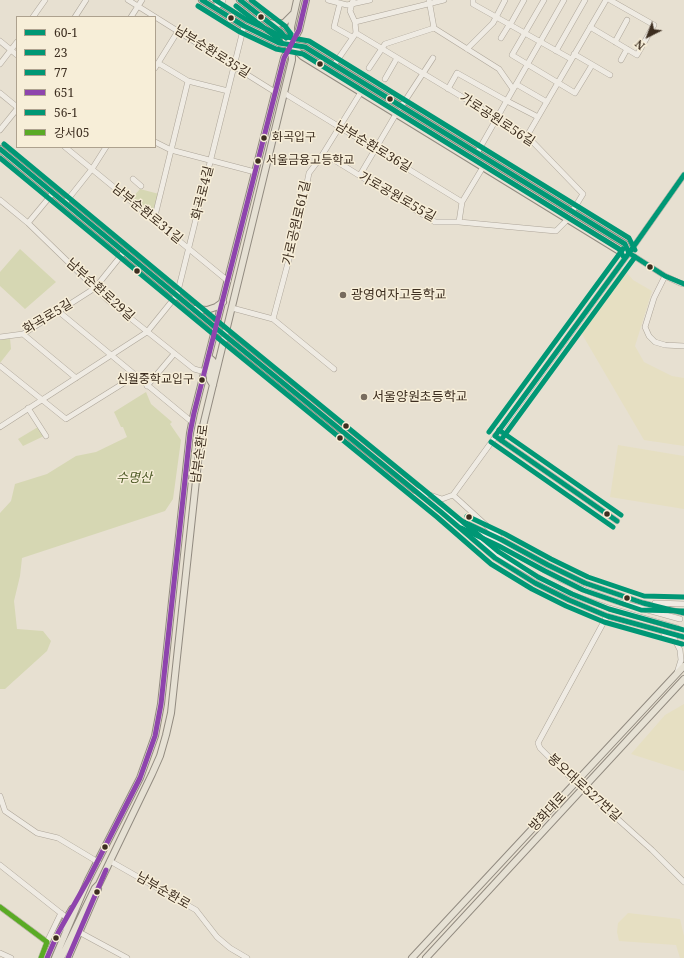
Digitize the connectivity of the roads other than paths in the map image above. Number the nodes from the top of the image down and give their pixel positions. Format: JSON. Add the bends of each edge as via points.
{"nodes":[{"id":1,"x":44,"y":0,"type":"edge"},
{"id":2,"x":86,"y":0,"type":"edge"},
{"id":3,"x":128,"y":0,"type":"edge"},
{"id":4,"x":142,"y":0,"type":"edge"},
{"id":5,"x":202,"y":0,"type":"edge"},
{"id":6,"x":223,"y":0,"type":"edge"},
{"id":7,"x":240,"y":0,"type":"edge"},
{"id":8,"x":297,"y":0,"type":"edge"},
{"id":9,"x":306,"y":0,"type":"edge"},
{"id":10,"x":328,"y":0,"type":"edge"},
{"id":11,"x":370,"y":0,"type":"edge"},
{"id":12,"x":444,"y":0,"type":"edge"},
{"id":13,"x":473,"y":0,"type":"edge"},
{"id":14,"x":505,"y":0,"type":"edge"},
{"id":15,"x":524,"y":0,"type":"edge"},
{"id":16,"x":544,"y":0,"type":"edge"},
{"id":17,"x":564,"y":0,"type":"edge"},
{"id":18,"x":585,"y":0,"type":"edge"},
{"id":19,"x":606,"y":0,"type":"edge"},
{"id":20,"x":610,"y":0,"type":"edge"},
{"id":21,"x":215,"y":1,"type":"edge"},
{"id":22,"x":352,"y":2,"type":"edge"},
{"id":23,"x":429,"y":2,"type":"edge"},
{"id":24,"x":248,"y":3,"type":"edge"},
{"id":25,"x":340,"y":3,"type":"junction"},
{"id":26,"x":138,"y":6,"type":"junction"},
{"id":27,"x":294,"y":13,"type":"junction"},
{"id":28,"x":34,"y":16,"type":"edge"},
{"id":29,"x":76,"y":16,"type":"edge"},
{"id":30,"x":132,"y":16,"type":"edge"},
{"id":31,"x":154,"y":16,"type":"edge"},
{"id":32,"x":156,"y":17,"type":"edge"},
{"id":33,"x":496,"y":17,"type":"junction"},
{"id":34,"x":628,"y":20,"type":"dead end"},
{"id":35,"x":267,"y":22,"type":"junction"},
{"id":36,"x":355,"y":22,"type":"junction"},
{"id":37,"x":509,"y":25,"type":"junction"},
{"id":38,"x":244,"y":26,"type":"junction"},
{"id":39,"x":590,"y":27,"type":"junction"},
{"id":40,"x":434,"y":28,"type":"junction"},
{"id":41,"x":178,"y":31,"type":"junction"},
{"id":42,"x":525,"y":33,"type":"junction"},
{"id":43,"x":354,"y":35,"type":"junction"},
{"id":44,"x":501,"y":38,"type":"dead end"},
{"id":45,"x":0,"y":41,"type":"edge"},
{"id":46,"x":540,"y":42,"type":"junction"},
{"id":47,"x":615,"y":42,"type":"junction"},
{"id":48,"x":16,"y":43,"type":"edge"},
{"id":49,"x":290,"y":44,"type":"junction"},
{"id":50,"x":381,"y":48,"type":"junction"},
{"id":51,"x":467,"y":48,"type":"junction"},
{"id":52,"x":627,"y":49,"type":"junction"},
{"id":53,"x":11,"y":50,"type":"junction"},
{"id":54,"x":556,"y":51,"type":"junction"},
{"id":55,"x":16,"y":54,"type":"edge"},
{"id":56,"x":574,"y":54,"type":"junction"},
{"id":57,"x":397,"y":58,"type":"junction"},
{"id":58,"x":433,"y":58,"type":"dead end"},
{"id":59,"x":571,"y":59,"type":"junction"},
{"id":60,"x":621,"y":60,"type":"dead end"},
{"id":61,"x":158,"y":63,"type":"junction"},
{"id":62,"x":0,"y":64,"type":"edge"},
{"id":63,"x":334,"y":65,"type":"junction"},
{"id":64,"x":528,"y":65,"type":"junction"},
{"id":65,"x":592,"y":65,"type":"junction"},
{"id":66,"x":156,"y":66,"type":"edge"},
{"id":67,"x":234,"y":66,"type":"junction"},
{"id":68,"x":369,"y":68,"type":"dead end"},
{"id":69,"x":423,"y":74,"type":"junction"},
{"id":70,"x":610,"y":75,"type":"dead end"},
{"id":71,"x":385,"y":79,"type":"dead end"},
{"id":72,"x":188,"y":81,"type":"junction"},
{"id":73,"x":558,"y":83,"type":"junction"},
{"id":74,"x":515,"y":87,"type":"junction"},
{"id":75,"x":448,"y":89,"type":"junction"},
{"id":76,"x":228,"y":92,"type":"junction"},
{"id":77,"x":275,"y":92,"type":"junction"},
{"id":78,"x":360,"y":92,"type":"junction"},
{"id":79,"x":0,"y":93,"type":"edge"},
{"id":80,"x":284,"y":93,"type":"junction"},
{"id":81,"x":507,"y":101,"type":"junction"},
{"id":82,"x":546,"y":102,"type":"junction"},
{"id":83,"x":16,"y":107,"type":"edge"},
{"id":84,"x":401,"y":107,"type":"junction"},
{"id":85,"x":16,"y":109,"type":"edge"},
{"id":86,"x":396,"y":114,"type":"junction"},
{"id":87,"x":538,"y":117,"type":"junction"},
{"id":88,"x":497,"y":118,"type":"junction"},
{"id":89,"x":340,"y":126,"type":"junction"},
{"id":90,"x":0,"y":130,"type":"edge"},
{"id":91,"x":526,"y":136,"type":"junction"},
{"id":92,"x":156,"y":142,"type":"edge"},
{"id":93,"x":66,"y":148,"type":"edge"},
{"id":94,"x":105,"y":148,"type":"edge"},
{"id":95,"x":376,"y":148,"type":"junction"},
{"id":96,"x":0,"y":149,"type":"edge"},
{"id":97,"x":171,"y":150,"type":"junction"},
{"id":98,"x":477,"y":153,"type":"junction"},
{"id":99,"x":321,"y":157,"type":"junction"},
{"id":100,"x":211,"y":160,"type":"junction"},
{"id":101,"x":483,"y":167,"type":"junction"},
{"id":102,"x":92,"y":169,"type":"junction"},
{"id":103,"x":255,"y":172,"type":"junction"},
{"id":104,"x":360,"y":175,"type":"junction"},
{"id":105,"x":684,"y":175,"type":"edge"},
{"id":106,"x":133,"y":179,"type":"dead end"},
{"id":107,"x":141,"y":186,"type":"dead end"},
{"id":108,"x":53,"y":193,"type":"junction"},
{"id":109,"x":0,"y":200,"type":"edge"},
{"id":110,"x":462,"y":202,"type":"junction"},
{"id":111,"x":65,"y":203,"type":"junction"},
{"id":112,"x":572,"y":212,"type":"junction"},
{"id":113,"x":568,"y":219,"type":"junction"},
{"id":114,"x":154,"y":220,"type":"junction"},
{"id":115,"x":459,"y":222,"type":"junction"},
{"id":116,"x":28,"y":223,"type":"junction"},
{"id":117,"x":189,"y":249,"type":"junction"},
{"id":118,"x":124,"y":252,"type":"junction"},
{"id":119,"x":629,"y":253,"type":"junction"},
{"id":120,"x":665,"y":276,"type":"junction"},
{"id":121,"x":228,"y":281,"type":"junction"},
{"id":122,"x":684,"y":284,"type":"edge"},
{"id":123,"x":94,"y":288,"type":"junction"},
{"id":124,"x":226,"y":292,"type":"junction"},
{"id":125,"x":177,"y":295,"type":"junction"},
{"id":126,"x":223,"y":302,"type":"junction"},
{"id":127,"x":233,"y":307,"type":"junction"},
{"id":128,"x":194,"y":309,"type":"junction"},
{"id":129,"x":58,"y":311,"type":"junction"},
{"id":130,"x":273,"y":318,"type":"junction"},
{"id":131,"x":216,"y":328,"type":"junction"},
{"id":132,"x":147,"y":332,"type":"junction"},
{"id":133,"x":23,"y":334,"type":"junction"},
{"id":134,"x":226,"y":336,"type":"junction"},
{"id":135,"x":0,"y":337,"type":"edge"},
{"id":136,"x":684,"y":346,"type":"edge"},
{"id":137,"x":174,"y":354,"type":"junction"},
{"id":138,"x":110,"y":356,"type":"junction"},
{"id":139,"x":208,"y":360,"type":"junction"},
{"id":140,"x":0,"y":366,"type":"edge"},
{"id":141,"x":334,"y":369,"type":"dead end"},
{"id":142,"x":205,"y":372,"type":"junction"},
{"id":143,"x":135,"y":376,"type":"junction"},
{"id":144,"x":76,"y":378,"type":"junction"},
{"id":145,"x":213,"y":385,"type":"junction"},
{"id":146,"x":147,"y":386,"type":"junction"},
{"id":147,"x":41,"y":400,"type":"junction"},
{"id":148,"x":28,"y":408,"type":"junction"},
{"id":149,"x":192,"y":422,"type":"junction"},
{"id":150,"x":0,"y":427,"type":"edge"},
{"id":151,"x":46,"y":436,"type":"dead end"},
{"id":152,"x":495,"y":436,"type":"junction"},
{"id":153,"x":415,"y":490,"type":"junction"},
{"id":154,"x":453,"y":495,"type":"junction"},
{"id":155,"x":441,"y":512,"type":"junction"},
{"id":156,"x":617,"y":521,"type":"dead end"},
{"id":157,"x":502,"y":540,"type":"junction"},
{"id":158,"x":643,"y":602,"type":"junction"},
{"id":159,"x":684,"y":604,"type":"edge"},
{"id":160,"x":683,"y":613,"type":"edge"},
{"id":161,"x":607,"y":616,"type":"junction"},
{"id":162,"x":680,"y":619,"type":"dead end"},
{"id":163,"x":677,"y":628,"type":"tunnel mouth"},
{"id":164,"x":657,"y":630,"type":"junction"},
{"id":165,"x":684,"y":632,"type":"edge"},
{"id":166,"x":675,"y":635,"type":"junction"},
{"id":167,"x":684,"y":637,"type":"edge"},
{"id":168,"x":684,"y":666,"type":"edge"},
{"id":169,"x":676,"y":674,"type":"junction"},
{"id":170,"x":684,"y":679,"type":"edge"},
{"id":171,"x":684,"y":684,"type":"edge"},
{"id":172,"x":674,"y":689,"type":"junction"},
{"id":173,"x":0,"y":796,"type":"edge"},
{"id":174,"x":110,"y":861,"type":"junction"},
{"id":175,"x":98,"y":862,"type":"junction"},
{"id":176,"x":0,"y":865,"type":"edge"},
{"id":177,"x":88,"y":880,"type":"junction"},
{"id":178,"x":684,"y":882,"type":"edge"},
{"id":179,"x":99,"y":884,"type":"junction"},
{"id":180,"x":0,"y":907,"type":"edge"},
{"id":181,"x":61,"y":913,"type":"junction"},
{"id":182,"x":67,"y":918,"type":"junction"},
{"id":183,"x":79,"y":932,"type":"junction"},
{"id":184,"x":47,"y":942,"type":"junction"},
{"id":185,"x":0,"y":953,"type":"edge"},
{"id":186,"x":10,"y":958,"type":"edge"},
{"id":187,"x":41,"y":958,"type":"edge"},
{"id":188,"x":47,"y":958,"type":"edge"},
{"id":189,"x":55,"y":958,"type":"edge"},
{"id":190,"x":61,"y":958,"type":"edge"},
{"id":191,"x":68,"y":958,"type":"edge"},
{"id":192,"x":127,"y":958,"type":"edge"},
{"id":193,"x":246,"y":958,"type":"edge"},
{"id":194,"x":412,"y":958,"type":"edge"},
{"id":195,"x":426,"y":958,"type":"edge"}],
"edges":[{"from":1,"to":28,"type":"street"},
{"from":2,"to":29,"type":"street"},
{"from":3,"to":26,"type":"street","name":"남부순환로35길"},
{"from":4,"to":26,"type":"street"},
{"from":5,"to":38,"type":"main road"},
{"from":6,"to":21,"type":"street","via":[[221,4]]},
{"from":7,"to":24,"type":"main road"},
{"from":8,"to":27,"type":"main road","name":"남부순환로"},
{"from":9,"to":49,"type":"main road","name":"남부순환로","via":[[299,30]]},
{"from":10,"to":25,"type":"street"},
{"from":11,"to":22,"type":"street"},
{"from":12,"to":23,"type":"street"},
{"from":13,"to":33,"type":"street","via":[[473,4]]},
{"from":14,"to":33,"type":"street"},
{"from":15,"to":37,"type":"street"},
{"from":16,"to":42,"type":"street"},
{"from":17,"to":46,"type":"street"},
{"from":18,"to":54,"type":"street"},
{"from":19,"to":39,"type":"street"},
{"from":20,"to":52,"type":"street","via":[[654,25],[637,55]]},
{"from":22,"to":25,"type":"street","via":[[347,5]]},
{"from":22,"to":36,"type":"street","via":[[350,10]]},
{"from":23,"to":36,"type":"street"},
{"from":23,"to":40,"type":"street"},
{"from":24,"to":35,"type":"main road"},
{"from":25,"to":43,"type":"street","name":"가로공원로56길","via":[[334,27]]},
{"from":26,"to":30,"type":"street"},
{"from":26,"to":31,"type":"street","name":"남부순환로35길"},
{"from":27,"to":35,"type":"main road","via":[[280,24]]},
{"from":27,"to":49,"type":"main road","name":"남부순환로"},
{"from":32,"to":41,"type":"street","name":"남부순환로35길"},
{"from":33,"to":37,"type":"street"},
{"from":33,"to":51,"type":"street"},
{"from":34,"to":47,"type":"street"},
{"from":35,"to":49,"type":"main road","via":[[281,32]]},
{"from":36,"to":43,"type":"street"},
{"from":37,"to":42,"type":"street"},
{"from":37,"to":44,"type":"street"},
{"from":38,"to":49,"type":"main road","via":[[279,43]]},
{"from":38,"to":67,"type":"street","name":"화곡로4길"},
{"from":39,"to":47,"type":"street"},
{"from":39,"to":56,"type":"street"},
{"from":40,"to":50,"type":"street","via":[[385,44]]},
{"from":40,"to":51,"type":"street"},
{"from":41,"to":61,"type":"street"},
{"from":41,"to":67,"type":"street","name":"남부순환로35길"},
{"from":42,"to":46,"type":"street"},
{"from":42,"to":64,"type":"street","via":[[512,55]]},
{"from":43,"to":50,"type":"street","name":"가로공원로56길"},
{"from":43,"to":63,"type":"street"},
{"from":45,"to":53,"type":"street"},
{"from":46,"to":54,"type":"street"},
{"from":46,"to":64,"type":"street"},
{"from":47,"to":52,"type":"street"},
{"from":48,"to":53,"type":"street"},
{"from":49,"to":63,"type":"main road","via":[[305,47]]},
{"from":49,"to":77,"type":"main road","name":"남부순환로"},
{"from":49,"to":78,"type":"main road","via":[[302,56]]},
{"from":49,"to":80,"type":"main road","name":"남부순환로","via":[[292,60]]},
{"from":50,"to":57,"type":"street","name":"가로공원로56길"},
{"from":50,"to":68,"type":"street"},
{"from":51,"to":74,"type":"street","via":[[499,68]]},
{"from":52,"to":60,"type":"street"},
{"from":53,"to":55,"type":"street"},
{"from":53,"to":62,"type":"street"},
{"from":54,"to":59,"type":"street"},
{"from":56,"to":59,"type":"street"},
{"from":56,"to":65,"type":"street"},
{"from":57,"to":69,"type":"street","name":"가로공원로56길"},
{"from":57,"to":71,"type":"street"},
{"from":58,"to":69,"type":"street"},
{"from":59,"to":73,"type":"street"},
{"from":61,"to":66,"type":"street"},
{"from":61,"to":72,"type":"street"},
{"from":63,"to":84,"type":"main road"},
{"from":64,"to":73,"type":"street"},
{"from":64,"to":74,"type":"street"},
{"from":65,"to":70,"type":"street"},
{"from":65,"to":73,"type":"street","via":[[575,93]]},
{"from":67,"to":76,"type":"street","name":"화곡로4길"},
{"from":67,"to":77,"type":"street","name":"남부순환로35길"},
{"from":69,"to":75,"type":"street","name":"가로공원로56길"},
{"from":69,"to":84,"type":"street"},
{"from":72,"to":76,"type":"street"},
{"from":72,"to":97,"type":"street"},
{"from":73,"to":82,"type":"street"},
{"from":74,"to":81,"type":"street"},
{"from":74,"to":82,"type":"street"},
{"from":75,"to":81,"type":"street","via":[[457,73]]},
{"from":75,"to":88,"type":"street","name":"가로공원로56길"},
{"from":76,"to":100,"type":"street","name":"화곡로4길"},
{"from":77,"to":103,"type":"main road","name":"남부순환로"},
{"from":78,"to":86,"type":"main road"},
{"from":78,"to":89,"type":"street","name":"가로공원로61길"},
{"from":79,"to":83,"type":"street"},
{"from":80,"to":89,"type":"street","name":"남부순환로36길"},
{"from":80,"to":127,"type":"main road","name":"남부순환로"},
{"from":81,"to":87,"type":"street"},
{"from":81,"to":88,"type":"street"},
{"from":82,"to":87,"type":"street"},
{"from":84,"to":98,"type":"main road"},
{"from":85,"to":90,"type":"street"},
{"from":86,"to":95,"type":"street"},
{"from":86,"to":101,"type":"main road"},
{"from":87,"to":91,"type":"street"},
{"from":88,"to":91,"type":"street","name":"가로공원로56길"},
{"from":88,"to":98,"type":"street"},
{"from":89,"to":95,"type":"street","name":"남부순환로36길"},
{"from":89,"to":99,"type":"street","name":"가로공원로61길"},
{"from":91,"to":112,"type":"street","name":"가로공원로56길","via":[[583,194]]},
{"from":92,"to":97,"type":"street"},
{"from":93,"to":102,"type":"street","name":"남부순환로31길"},
{"from":94,"to":102,"type":"street"},
{"from":95,"to":104,"type":"street"},
{"from":95,"to":110,"type":"street","name":"남부순환로36길"},
{"from":96,"to":108,"type":"main road"},
{"from":97,"to":100,"type":"street"},
{"from":97,"to":114,"type":"street"},
{"from":98,"to":112,"type":"main road"},
{"from":99,"to":104,"type":"street","name":"가로공원로55길","via":[[331,158]]},
{"from":99,"to":130,"type":"street","name":"가로공원로61길","via":[[309,172],[300,218]]},
{"from":100,"to":103,"type":"street"},
{"from":100,"to":117,"type":"street","name":"화곡로4길"},
{"from":101,"to":110,"type":"street"},
{"from":101,"to":113,"type":"main road"},
{"from":102,"to":111,"type":"street"},
{"from":102,"to":114,"type":"street","name":"남부순환로31길"},
{"from":103,"to":121,"type":"main road","name":"남부순환로"},
{"from":104,"to":115,"type":"street","name":"가로공원로55길","via":[[435,222]]},
{"from":105,"to":119,"type":"street"},
{"from":106,"to":107,"type":"street","name":"남부순환로31길"},
{"from":108,"to":111,"type":"main road"},
{"from":108,"to":116,"type":"street"},
{"from":109,"to":116,"type":"street","name":"남부순환로29길"},
{"from":110,"to":115,"type":"street"},
{"from":111,"to":118,"type":"main road"},
{"from":112,"to":119,"type":"main road","via":[[625,244]]},
{"from":113,"to":115,"type":"street","name":"가로공원로55길","via":[[556,231]]},
{"from":113,"to":119,"type":"main road","via":[[621,252]]},
{"from":114,"to":117,"type":"street","name":"남부순환로31길"},
{"from":116,"to":123,"type":"street","name":"남부순환로29길"},
{"from":117,"to":121,"type":"street","name":"남부순환로31길"},
{"from":117,"to":125,"type":"street","name":"화곡로4길"},
{"from":118,"to":123,"type":"street","name":"화곡로5길"},
{"from":118,"to":125,"type":"main road"},
{"from":119,"to":120,"type":"street"},
{"from":119,"to":152,"type":"street"},
{"from":120,"to":122,"type":"street"},
{"from":120,"to":136,"type":"street","via":[[654,298],[645,327],[655,342]]},
{"from":121,"to":124,"type":"main road","name":"남부순환로"},
{"from":123,"to":129,"type":"street","name":"화곡로5길"},
{"from":123,"to":132,"type":"street","name":"남부순환로29길"},
{"from":124,"to":126,"type":"main road","name":"남부순환로"},
{"from":124,"to":127,"type":"main road","via":[[226,307]]},
{"from":125,"to":128,"type":"main road"},
{"from":125,"to":132,"type":"street"},
{"from":126,"to":128,"type":"main road","via":[[207,310]]},
{"from":126,"to":131,"type":"main road","name":"남부순환로"},
{"from":127,"to":130,"type":"street"},
{"from":127,"to":134,"type":"main road","name":"남부순환로"},
{"from":128,"to":131,"type":"main road"},
{"from":129,"to":133,"type":"street","name":"화곡로5길"},
{"from":129,"to":138,"type":"street"},
{"from":130,"to":141,"type":"street"},
{"from":131,"to":134,"type":"main road"},
{"from":131,"to":139,"type":"main road","name":"남부순환로"},
{"from":132,"to":137,"type":"street","name":"남부순환로29길"},
{"from":132,"to":138,"type":"street"},
{"from":133,"to":135,"type":"street","name":"화곡로5길"},
{"from":133,"to":144,"type":"street"},
{"from":134,"to":145,"type":"main road","name":"남부순환로"},
{"from":134,"to":153,"type":"main road"},
{"from":137,"to":142,"type":"street","name":"남부순환로29길","via":[[194,370]]},
{"from":137,"to":146,"type":"street"},
{"from":138,"to":143,"type":"street"},
{"from":138,"to":144,"type":"street"},
{"from":139,"to":142,"type":"main road","name":"남부순환로"},
{"from":139,"to":145,"type":"main road","via":[[213,361],[210,380]]},
{"from":140,"to":147,"type":"street"},
{"from":142,"to":149,"type":"main road","name":"남부순환로"},
{"from":143,"to":146,"type":"street"},
{"from":143,"to":147,"type":"street","via":[[66,419]]},
{"from":144,"to":147,"type":"street"},
{"from":145,"to":174,"type":"main road","name":"남부순환로","via":[[201,434],[171,713],[166,736],[152,774]]},
{"from":146,"to":149,"type":"street"},
{"from":147,"to":148,"type":"street"},
{"from":148,"to":150,"type":"street"},
{"from":148,"to":151,"type":"street"},
{"from":149,"to":175,"type":"main road","name":"남부순환로","via":[[159,720],[140,778]]},
{"from":152,"to":154,"type":"street"},
{"from":152,"to":156,"type":"street"},
{"from":153,"to":154,"type":"street","via":[[442,499]]},
{"from":153,"to":155,"type":"street"},
{"from":154,"to":157,"type":"street"},
{"from":155,"to":157,"type":"street"},
{"from":155,"to":161,"type":"street","via":[[495,558],[569,600]]},
{"from":155,"to":162,"type":"street","via":[[560,579],[614,601]]},
{"from":155,"to":163,"type":"street","via":[[498,554],[546,582],[609,608]]},
{"from":157,"to":158,"type":"street","via":[[585,583]]},
{"from":158,"to":159,"type":"street"},
{"from":158,"to":160,"type":"street"},
{"from":161,"to":164,"type":"street"},
{"from":161,"to":178,"type":"street","name":"봉오대로527번길","bridge":true,"via":[[538,743],[558,766]]},
{"from":164,"to":166,"type":"street"},
{"from":164,"to":169,"type":"street","via":[[678,645],[681,655]]},
{"from":165,"to":166,"type":"street"},
{"from":166,"to":167,"type":"street"},
{"from":168,"to":169,"type":"main road","name":"방화대로"},
{"from":169,"to":194,"type":"main road","name":"방화대로"},
{"from":170,"to":172,"type":"main road","name":"방화대로"},
{"from":171,"to":172,"type":"street"},
{"from":172,"to":195,"type":"main road","name":"방화대로"},
{"from":173,"to":175,"type":"street","via":[[5,811],[38,833],[58,838]]},
{"from":174,"to":179,"type":"main road","name":"남부순환로"},
{"from":174,"to":193,"type":"street","name":"남부순환로","via":[[196,910],[217,937]]},
{"from":175,"to":177,"type":"main road","name":"남부순환로"},
{"from":176,"to":181,"type":"street"},
{"from":177,"to":182,"type":"main road","name":"남부순환로"},
{"from":177,"to":189,"type":"main road","name":"남부순환로"},
{"from":179,"to":183,"type":"main road","name":"남부순환로"},
{"from":179,"to":190,"type":"main road","name":"남부순환로"},
{"from":180,"to":184,"type":"street"},
{"from":181,"to":182,"type":"street"},
{"from":181,"to":184,"type":"street"},
{"from":182,"to":188,"type":"main road","name":"남부순환로"},
{"from":183,"to":191,"type":"main road","name":"남부순환로"},
{"from":183,"to":192,"type":"street"},
{"from":184,"to":187,"type":"street"},
{"from":185,"to":186,"type":"street"}]}
